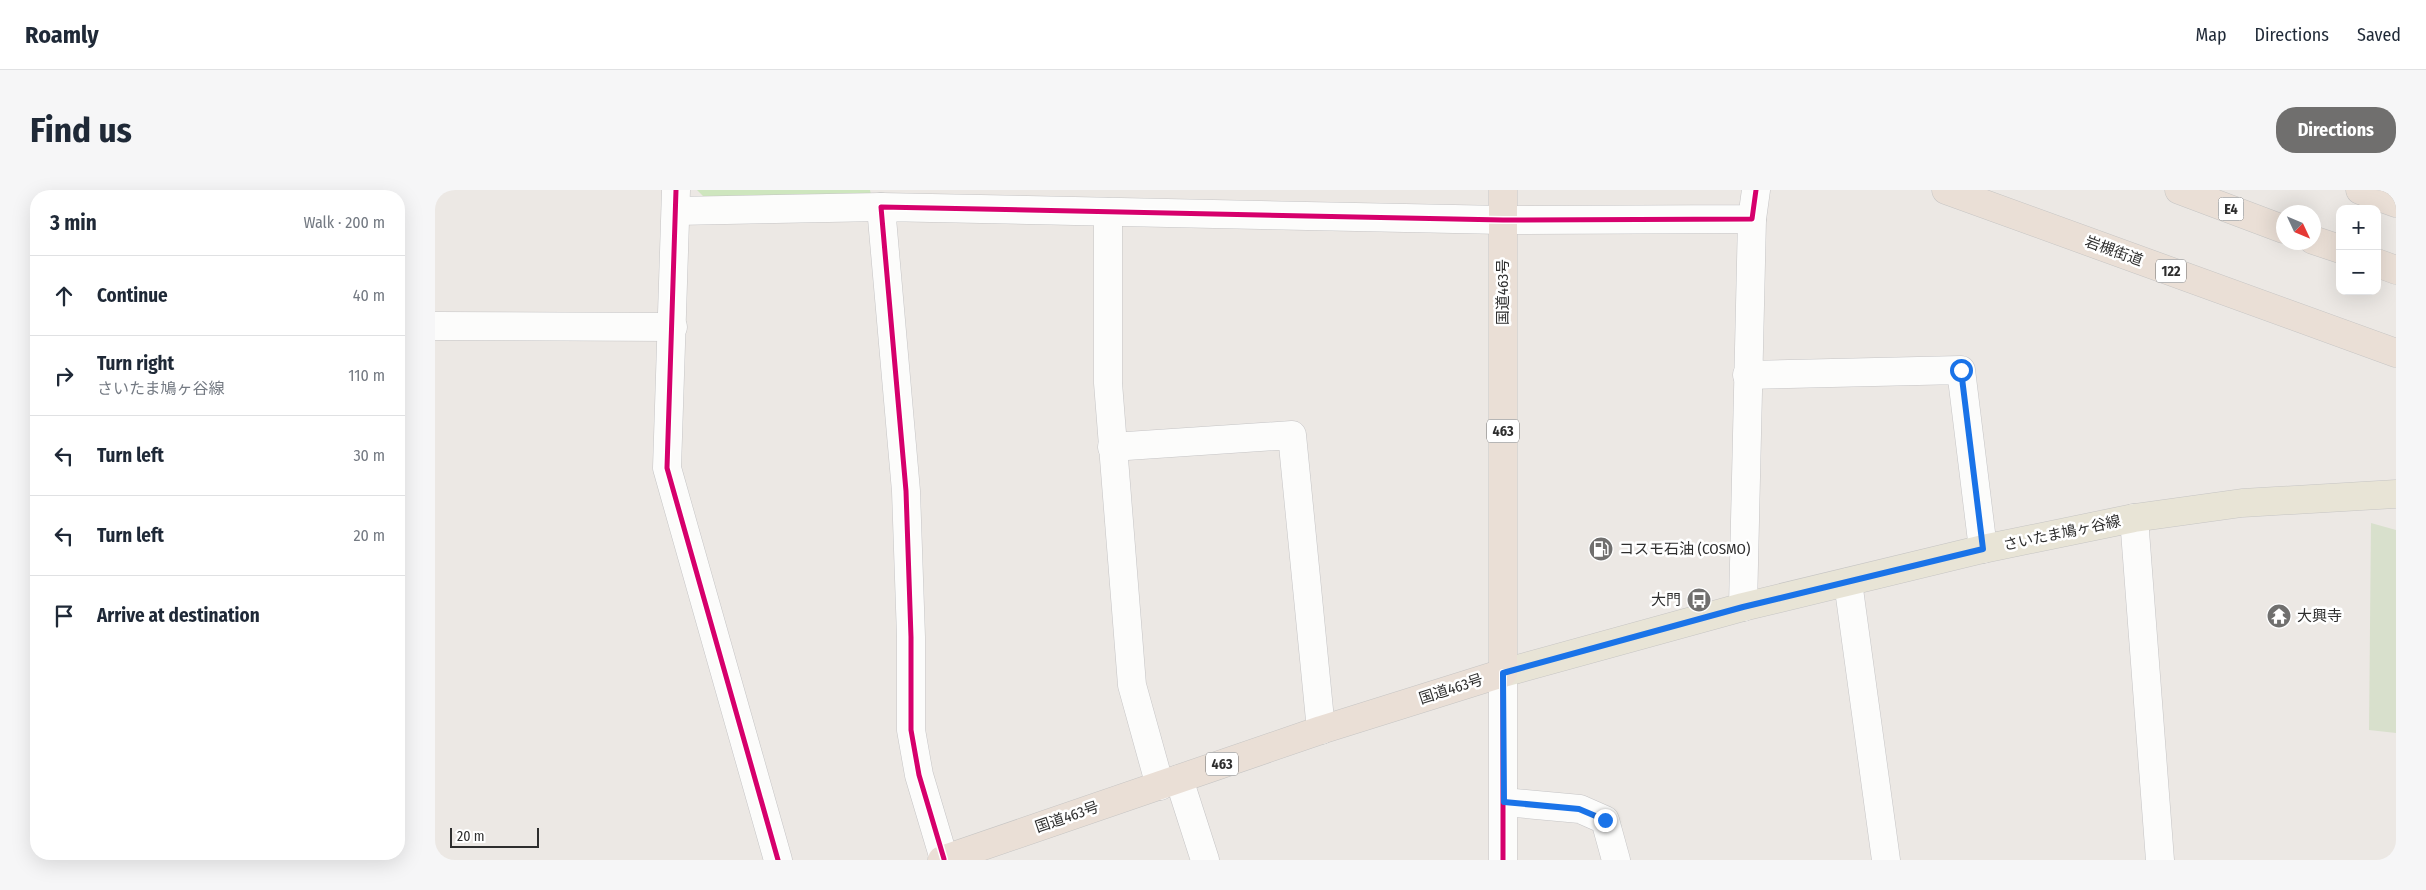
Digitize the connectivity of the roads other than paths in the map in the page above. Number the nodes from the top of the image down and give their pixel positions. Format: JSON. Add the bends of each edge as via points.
{"nodes":[{"id":1,"x":1503,"y":190,"type":"edge"},
{"id":2,"x":1756,"y":190,"type":"edge"},
{"id":3,"x":1946,"y":190,"type":"edge"},
{"id":4,"x":2179,"y":190,"type":"edge"},
{"id":5,"x":2360,"y":190,"type":"edge"},
{"id":6,"x":676,"y":200,"type":"edge"},
{"id":7,"x":981,"y":200,"type":"edge"},
{"id":8,"x":2396,"y":203,"type":"edge"},
{"id":9,"x":881,"y":207,"type":"junction"},
{"id":10,"x":1108,"y":212,"type":"junction"},
{"id":11,"x":1752,"y":219,"type":"junction"},
{"id":12,"x":1503,"y":220,"type":"junction"},
{"id":13,"x":2276,"y":225,"type":"edge"},
{"id":14,"x":2321,"y":243,"type":"edge"},
{"id":15,"x":2336,"y":249,"type":"edge"},
{"id":16,"x":2381,"y":265,"type":"edge"},
{"id":17,"x":2396,"y":270,"type":"edge"},
{"id":18,"x":435,"y":326,"type":"edge"},
{"id":19,"x":673,"y":327,"type":"junction"},
{"id":20,"x":2396,"y":353,"type":"edge"},
{"id":21,"x":1747,"y":375,"type":"junction"},
{"id":22,"x":1112,"y":447,"type":"junction"},
{"id":23,"x":2396,"y":494,"type":"edge"},
{"id":24,"x":2134,"y":518,"type":"junction"},
{"id":25,"x":1983,"y":549,"type":"junction"},
{"id":26,"x":1848,"y":582,"type":"junction"},
{"id":27,"x":1743,"y":607,"type":"junction"},
{"id":28,"x":1503,"y":673,"type":"junction"},
{"id":29,"x":1321,"y":730,"type":"junction"},
{"id":30,"x":1170,"y":782,"type":"junction"},
{"id":31,"x":1504,"y":802,"type":"junction"},
{"id":32,"x":778,"y":860,"type":"edge"},
{"id":33,"x":943,"y":860,"type":"edge"},
{"id":34,"x":1205,"y":860,"type":"edge"},
{"id":35,"x":1503,"y":860,"type":"edge"},
{"id":36,"x":1616,"y":860,"type":"edge"},
{"id":37,"x":1886,"y":860,"type":"edge"},
{"id":38,"x":2160,"y":860,"type":"edge"}],
"edges":[{"from":1,"to":12,"type":"highway","name":"国道463号","number":"463"},
{"from":2,"to":11,"type":"street"},
{"from":3,"to":20,"type":"highway","name":"岩槻街道","number":"122"},
{"from":4,"to":13,"type":"highway","number":"E4"},
{"from":5,"to":8,"type":"highway"},
{"from":6,"to":9,"type":"street"},
{"from":6,"to":19,"type":"street"},
{"from":7,"to":9,"type":"street"},
{"from":7,"to":10,"type":"street"},
{"from":9,"to":33,"type":"street","via":[[906,491],[911,730],[919,775]]},
{"from":10,"to":12,"type":"street"},
{"from":10,"to":22,"type":"street","via":[[1107,383]]},
{"from":11,"to":12,"type":"street"},
{"from":11,"to":21,"type":"street"},
{"from":12,"to":28,"type":"highway","name":"国道463号","number":"463"},
{"from":14,"to":15,"type":"highway"},
{"from":16,"to":17,"type":"highway"},
{"from":18,"to":19,"type":"street"},
{"from":19,"to":32,"type":"street","via":[[667,468]]},
{"from":21,"to":25,"type":"street","via":[[1961,370]]},
{"from":21,"to":27,"type":"street"},
{"from":22,"to":29,"type":"street","via":[[1292,435]]},
{"from":22,"to":30,"type":"street","via":[[1132,684]]},
{"from":23,"to":24,"type":"main road","name":"さいたま鳩ヶ谷線","via":[[2241,503]]},
{"from":24,"to":25,"type":"main road","name":"さいたま鳩ヶ谷線"},
{"from":24,"to":38,"type":"street"},
{"from":25,"to":26,"type":"main road","name":"さいたま鳩ヶ谷線"},
{"from":26,"to":27,"type":"main road","name":"さいたま鳩ヶ谷線"},
{"from":26,"to":37,"type":"street"},
{"from":27,"to":28,"type":"main road","name":"さいたま鳩ヶ谷線"},
{"from":28,"to":29,"type":"highway","name":"国道463号","number":"463"},
{"from":28,"to":31,"type":"street"},
{"from":29,"to":30,"type":"highway","name":"国道463号","number":"463"},
{"from":30,"to":33,"type":"highway","name":"国道463号","number":"463"},
{"from":30,"to":34,"type":"street"},
{"from":31,"to":35,"type":"street"},
{"from":31,"to":36,"type":"street","via":[[1579,809],[1605,820]]}]}
